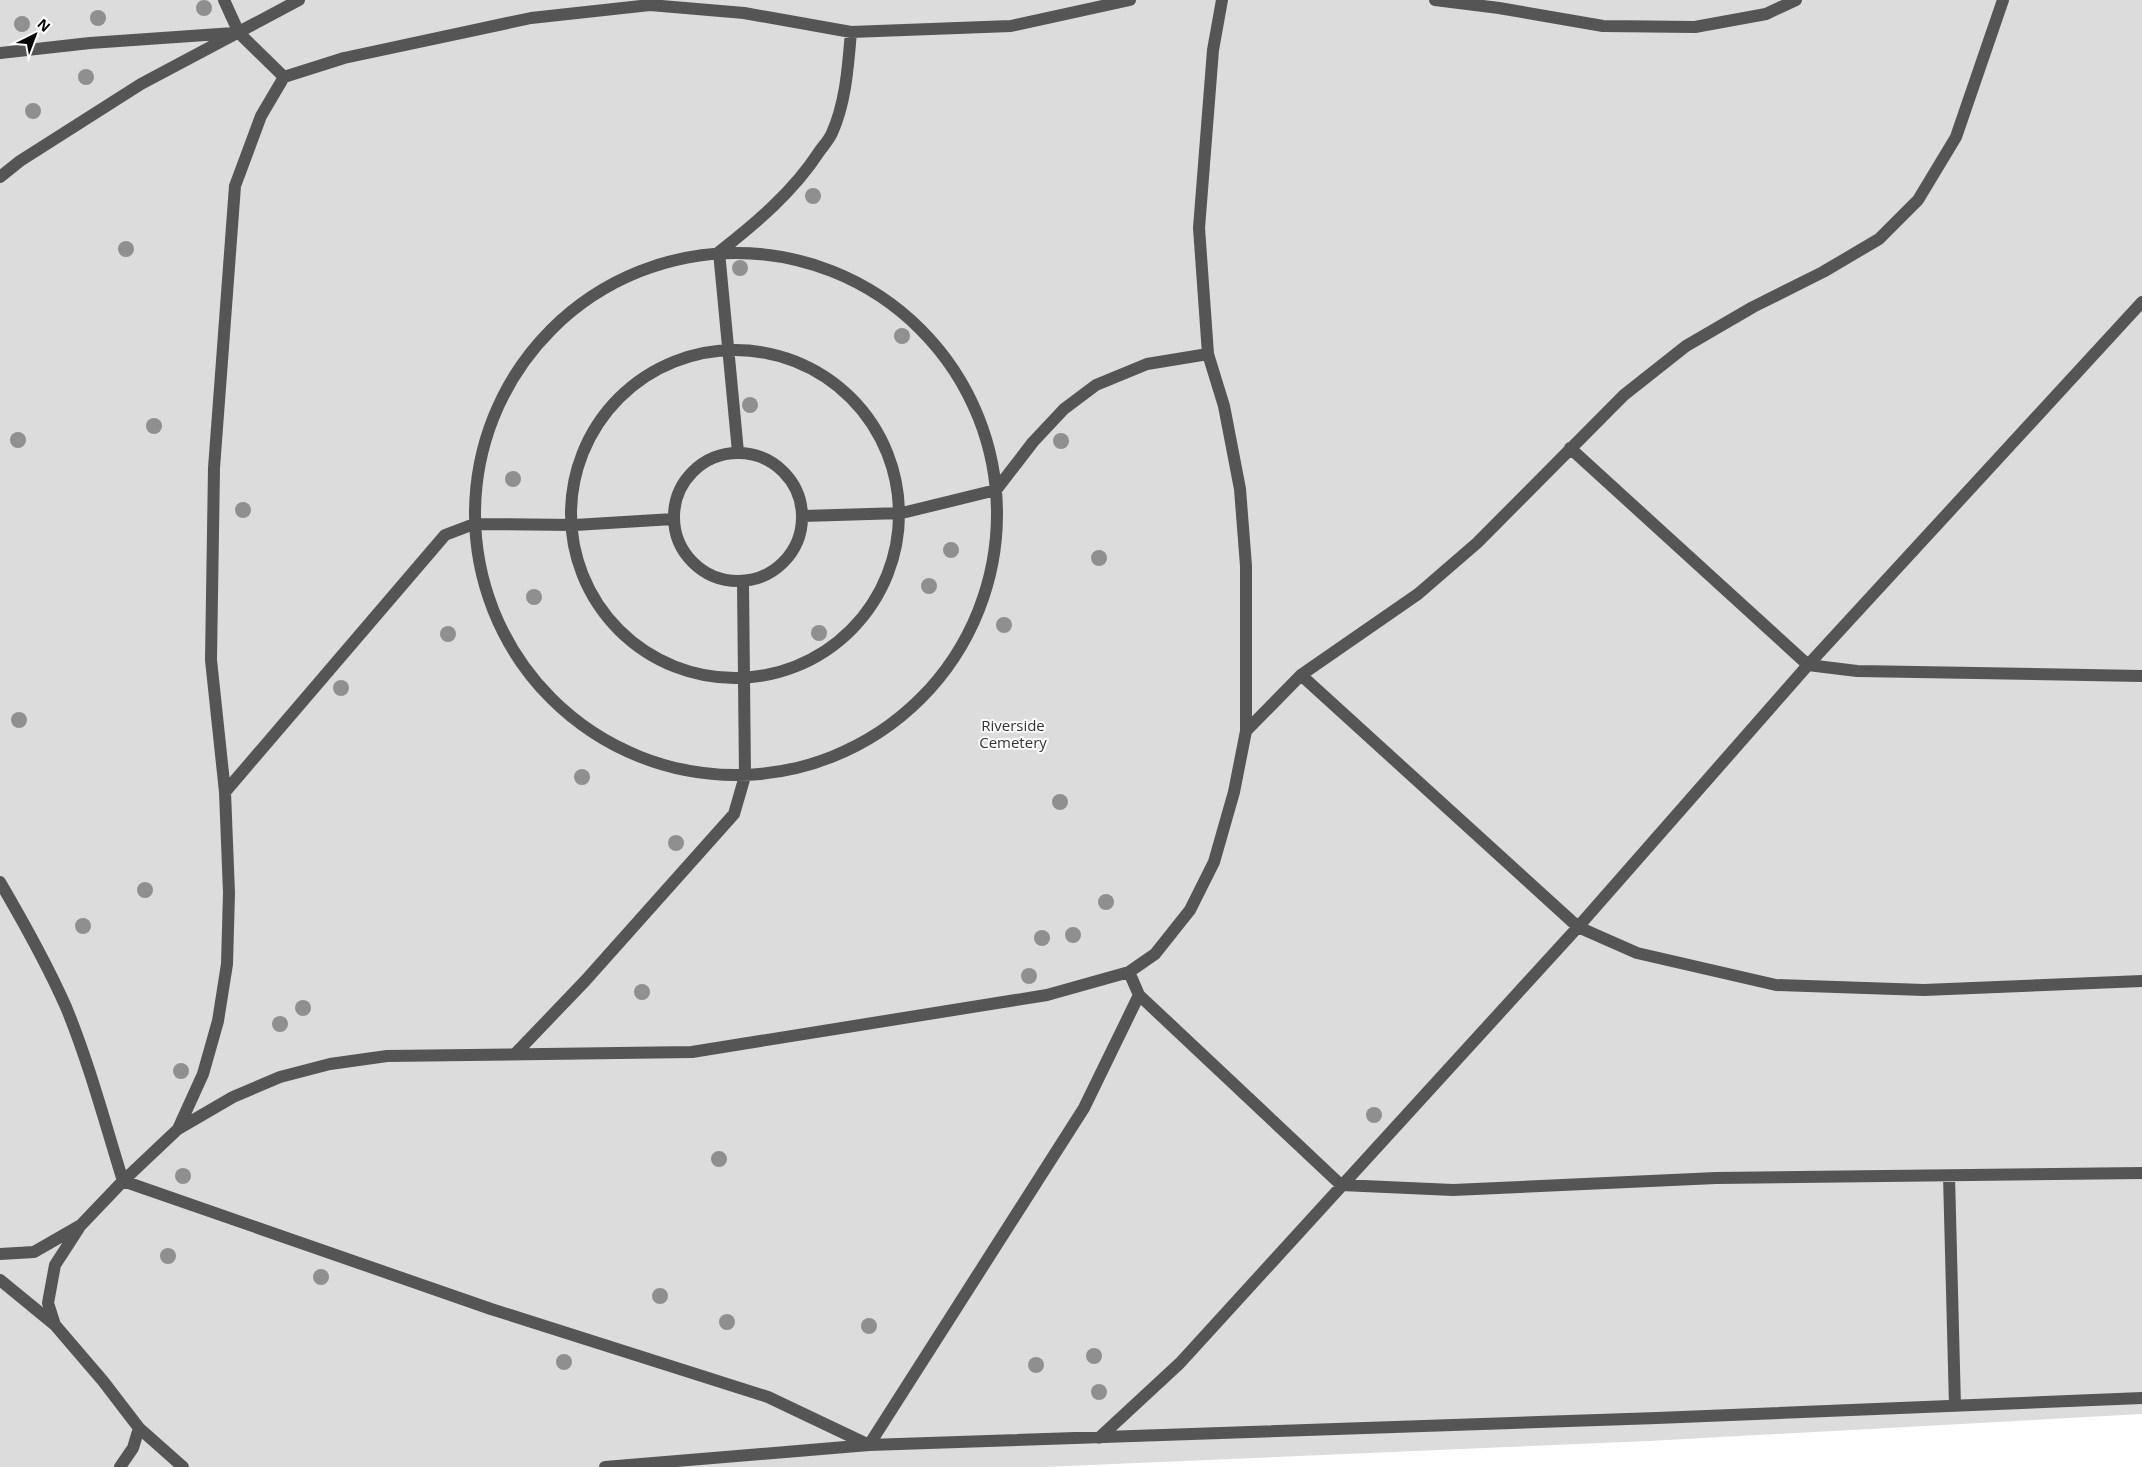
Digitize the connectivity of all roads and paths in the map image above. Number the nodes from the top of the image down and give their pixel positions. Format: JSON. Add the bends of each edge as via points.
{"nodes":[{"id":1,"x":224,"y":0,"type":"edge"},
{"id":2,"x":299,"y":0,"type":"edge"},
{"id":3,"x":1130,"y":0,"type":"edge"},
{"id":4,"x":1222,"y":0,"type":"edge"},
{"id":5,"x":1435,"y":0,"type":"edge"},
{"id":6,"x":1796,"y":0,"type":"edge"},
{"id":7,"x":2003,"y":0,"type":"edge"},
{"id":8,"x":1502,"y":4,"type":"edge"},
{"id":9,"x":852,"y":32,"type":"junction"},
{"id":10,"x":239,"y":33,"type":"junction"},
{"id":11,"x":0,"y":53,"type":"edge"},
{"id":12,"x":284,"y":77,"type":"junction"},
{"id":13,"x":0,"y":177,"type":"edge"},
{"id":14,"x":719,"y":252,"type":"junction"},
{"id":15,"x":2142,"y":302,"type":"edge"},
{"id":16,"x":729,"y":350,"type":"junction"},
{"id":17,"x":1208,"y":354,"type":"junction"},
{"id":18,"x":1570,"y":448,"type":"junction"},
{"id":19,"x":738,"y":452,"type":"junction"},
{"id":20,"x":996,"y":490,"type":"junction"},
{"id":21,"x":898,"y":513,"type":"junction"},
{"id":22,"x":803,"y":516,"type":"junction"},
{"id":23,"x":674,"y":519,"type":"junction"},
{"id":24,"x":474,"y":524,"type":"junction"},
{"id":25,"x":572,"y":525,"type":"junction"},
{"id":26,"x":743,"y":582,"type":"junction"},
{"id":27,"x":1808,"y":665,"type":"junction"},
{"id":28,"x":1300,"y":675,"type":"junction"},
{"id":29,"x":2142,"y":676,"type":"edge"},
{"id":30,"x":745,"y":678,"type":"junction"},
{"id":31,"x":1246,"y":731,"type":"junction"},
{"id":32,"x":745,"y":776,"type":"junction"},
{"id":33,"x":225,"y":792,"type":"junction"},
{"id":34,"x":0,"y":882,"type":"edge"},
{"id":35,"x":1578,"y":927,"type":"junction"},
{"id":36,"x":1130,"y":972,"type":"junction"},
{"id":37,"x":2142,"y":981,"type":"edge"},
{"id":38,"x":1139,"y":995,"type":"junction"},
{"id":39,"x":516,"y":1053,"type":"junction"},
{"id":40,"x":178,"y":1129,"type":"junction"},
{"id":41,"x":2142,"y":1173,"type":"edge"},
{"id":42,"x":1949,"y":1176,"type":"junction"},
{"id":43,"x":123,"y":1181,"type":"junction"},
{"id":44,"x":1341,"y":1185,"type":"junction"},
{"id":45,"x":81,"y":1225,"type":"junction"},
{"id":46,"x":0,"y":1254,"type":"edge"},
{"id":47,"x":0,"y":1280,"type":"edge"},
{"id":48,"x":55,"y":1325,"type":"junction"},
{"id":49,"x":2142,"y":1398,"type":"edge"},
{"id":50,"x":1955,"y":1406,"type":"junction"},
{"id":51,"x":139,"y":1428,"type":"junction"},
{"id":52,"x":1099,"y":1438,"type":"junction"},
{"id":53,"x":869,"y":1445,"type":"junction"},
{"id":54,"x":120,"y":1467,"type":"edge"},
{"id":55,"x":183,"y":1467,"type":"edge"},
{"id":56,"x":605,"y":1467,"type":"edge"}],
"edges":[{"from":1,"to":10,"type":"lane"},
{"from":2,"to":10,"type":"lane"},
{"from":3,"to":9,"type":"lane","via":[[1011,26]]},
{"from":4,"to":17,"type":"lane","via":[[1213,50],[1200,228]]},
{"from":5,"to":8,"type":"lane"},
{"from":6,"to":8,"type":"lane","via":[[1766,14],[1696,27],[1603,26]]},
{"from":7,"to":18,"type":"lane","via":[[1956,137],[1918,200],[1879,239],[1686,346],[1624,395]]},
{"from":9,"to":12,"type":"lane","via":[[744,13],[650,6],[531,18],[344,58]]},
{"from":9,"to":14,"type":"lane","via":[[842,103],[832,134],[788,191],[761,219]]},
{"from":10,"to":11,"type":"lane"},
{"from":10,"to":12,"type":"lane"},
{"from":10,"to":13,"type":"lane","via":[[141,84]]},
{"from":12,"to":33,"type":"lane","via":[[260,116],[235,186],[214,468],[211,660]]},
{"from":14,"to":16,"type":"lane"},
{"from":14,"to":20,"type":"lane","via":[[760,253],[800,260],[845,276],[906,315],[958,376],[977,412],[990,451]]},
{"from":14,"to":24,"type":"lane","via":[[669,260],[622,278],[578,304],[541,338],[511,378],[489,424],[477,473]]},
{"from":15,"to":27,"type":"lane"},
{"from":16,"to":19,"type":"lane"},
{"from":16,"to":21,"type":"lane","via":[[788,360],[827,379],[847,395],[879,436],[890,460]]},
{"from":16,"to":25,"type":"lane","via":[[678,360],[647,376],[614,403],[585,447],[572,497]]},
{"from":17,"to":20,"type":"lane","via":[[1147,364],[1096,385],[1064,409],[1033,442]]},
{"from":17,"to":31,"type":"lane","via":[[1224,406],[1240,489],[1246,566]]},
{"from":18,"to":27,"type":"lane"},
{"from":18,"to":28,"type":"lane","via":[[1477,543],[1418,594]]},
{"from":19,"to":22,"type":"lane","via":[[758,455],[776,465],[800,496]]},
{"from":19,"to":23,"type":"lane","via":[[718,455],[700,465],[685,480],[676,498]]},
{"from":20,"to":21,"type":"lane"},
{"from":20,"to":32,"type":"lane","via":[[997,533],[991,575],[978,616],[958,653],[932,687],[902,717],[867,741],[828,759],[787,770]]},
{"from":21,"to":22,"type":"lane"},
{"from":21,"to":30,"type":"lane","via":[[894,553],[883,584],[855,626],[816,657],[769,675]]},
{"from":22,"to":26,"type":"lane","via":[[800,535],[792,553],[779,567],[762,577]]},
{"from":23,"to":25,"type":"lane"},
{"from":23,"to":26,"type":"lane","via":[[677,540],[688,558],[703,572],[722,580]]},
{"from":24,"to":25,"type":"lane"},
{"from":24,"to":32,"type":"lane","via":[[481,575],[498,622],[524,667],[558,705],[598,736],[644,759],[694,772]]},
{"from":24,"to":33,"type":"lane","via":[[445,535]]},
{"from":25,"to":30,"type":"lane","via":[[582,573],[593,596],[626,636],[669,664],[718,678]]},
{"from":26,"to":30,"type":"lane"},
{"from":27,"to":29,"type":"lane","via":[[1856,671]]},
{"from":27,"to":35,"type":"lane"},
{"from":28,"to":31,"type":"lane"},
{"from":28,"to":35,"type":"lane"},
{"from":30,"to":32,"type":"lane"},
{"from":31,"to":36,"type":"lane","via":[[1234,792],[1214,862],[1190,910],[1155,954]]},
{"from":32,"to":39,"type":"lane","via":[[734,814]]},
{"from":33,"to":40,"type":"lane","via":[[229,893],[227,964],[218,1021],[204,1074]]},
{"from":34,"to":43,"type":"lane","via":[[66,1007]]},
{"from":35,"to":37,"type":"lane","via":[[1637,953],[1776,985],[1924,990]]},
{"from":35,"to":44,"type":"lane"},
{"from":36,"to":38,"type":"lane"},
{"from":36,"to":39,"type":"lane","via":[[1047,996],[692,1052]]},
{"from":38,"to":44,"type":"lane"},
{"from":38,"to":53,"type":"lane","via":[[1084,1108]]},
{"from":39,"to":40,"type":"lane","via":[[387,1056],[330,1064],[280,1077],[233,1097]]},
{"from":40,"to":43,"type":"lane"},
{"from":41,"to":42,"type":"lane"},
{"from":42,"to":44,"type":"lane","via":[[1716,1178],[1453,1190]]},
{"from":42,"to":50,"type":"lane"},
{"from":43,"to":45,"type":"lane"},
{"from":43,"to":53,"type":"lane","via":[[491,1309],[768,1397]]},
{"from":44,"to":52,"type":"lane","via":[[1180,1363]]},
{"from":45,"to":46,"type":"lane","via":[[34,1252]]},
{"from":45,"to":48,"type":"lane","via":[[55,1265],[48,1303]]},
{"from":47,"to":48,"type":"lane"},
{"from":48,"to":51,"type":"lane"},
{"from":49,"to":50,"type":"lane"},
{"from":50,"to":52,"type":"lane"},
{"from":51,"to":54,"type":"lane","via":[[133,1448]]},
{"from":51,"to":55,"type":"lane"},
{"from":52,"to":53,"type":"lane"},
{"from":53,"to":56,"type":"lane"}]}
